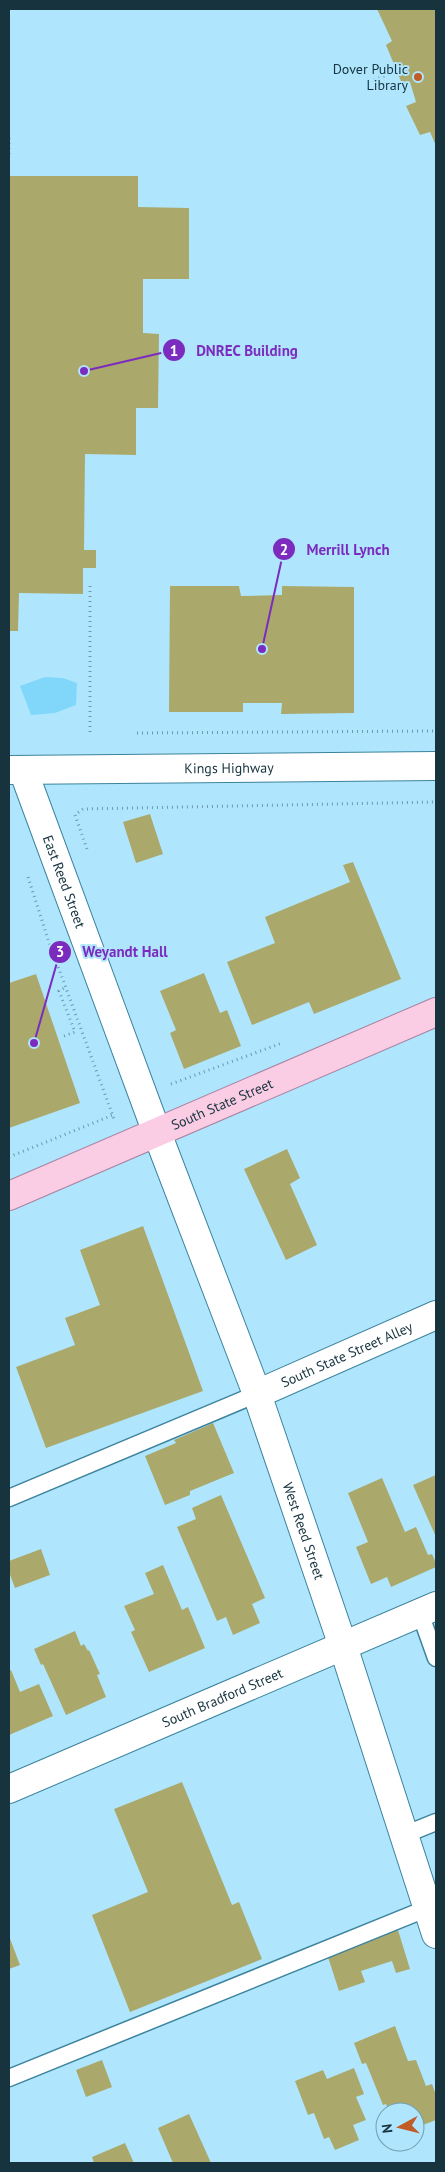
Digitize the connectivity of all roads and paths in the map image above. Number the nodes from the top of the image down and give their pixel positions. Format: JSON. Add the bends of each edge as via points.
{"nodes":[{"id":1,"x":397,"y":71,"type":"dead end"},
{"id":2,"x":374,"y":80,"type":"dead end"},
{"id":3,"x":9,"y":138,"type":"edge"},
{"id":4,"x":9,"y":157,"type":"edge"},
{"id":5,"x":90,"y":586,"type":"dead end"},
{"id":6,"x":436,"y":731,"type":"edge"},
{"id":7,"x":90,"y":732,"type":"dead end"},
{"id":8,"x":136,"y":733,"type":"dead end"},
{"id":9,"x":436,"y":766,"type":"edge"},
{"id":10,"x":16,"y":770,"type":"edge"},
{"id":11,"x":436,"y":803,"type":"edge"},
{"id":12,"x":88,"y":852,"type":"dead end"},
{"id":13,"x":48,"y":939,"type":"dead end"},
{"id":14,"x":66,"y":987,"type":"junction"},
{"id":15,"x":436,"y":1012,"type":"edge"},
{"id":16,"x":64,"y":1036,"type":"dead end"},
{"id":17,"x":285,"y":1042,"type":"dead end"},
{"id":18,"x":167,"y":1075,"type":"dead end"},
{"id":19,"x":157,"y":1133,"type":"junction"},
{"id":20,"x":9,"y":1157,"type":"edge"},
{"id":21,"x":9,"y":1196,"type":"edge"},
{"id":22,"x":436,"y":1315,"type":"edge"},
{"id":23,"x":257,"y":1394,"type":"junction"},
{"id":24,"x":9,"y":1498,"type":"edge"},
{"id":25,"x":428,"y":1610,"type":"edge"},
{"id":26,"x":343,"y":1646,"type":"junction"},
{"id":27,"x":436,"y":1658,"type":"edge"},
{"id":28,"x":9,"y":1789,"type":"edge"},
{"id":29,"x":436,"y":1822,"type":"edge"},
{"id":30,"x":404,"y":1835,"type":"junction"},
{"id":31,"x":428,"y":1908,"type":"junction"},
{"id":32,"x":436,"y":1934,"type":"edge"},
{"id":33,"x":9,"y":2078,"type":"edge"}],
"edges":[{"from":1,"to":2,"type":"path"},
{"from":3,"to":4,"type":"path"},
{"from":5,"to":7,"type":"path"},
{"from":6,"to":8,"type":"path"},
{"from":9,"to":10,"type":"street","name":"Kings Highway"},
{"from":10,"to":19,"type":"street","name":"East Reed Street"},
{"from":11,"to":12,"type":"path","via":[[83,809],[75,815]]},
{"from":13,"to":14,"type":"path"},
{"from":14,"to":16,"type":"path","via":[[59,991],[74,1032]]},
{"from":14,"to":20,"type":"path","via":[[114,1117]]},
{"from":15,"to":19,"type":"main road","name":"South State Street"},
{"from":17,"to":18,"type":"path","via":[[171,1085]]},
{"from":19,"to":21,"type":"main road","name":"South State Street"},
{"from":19,"to":23,"type":"street","name":"West Reed Street"},
{"from":22,"to":23,"type":"street","name":"South State Street Alley"},
{"from":23,"to":24,"type":"lane"},
{"from":23,"to":26,"type":"street","name":"West Reed Street"},
{"from":25,"to":26,"type":"street","name":"South Bradford Street"},
{"from":25,"to":27,"type":"lane"},
{"from":26,"to":28,"type":"street","name":"South Bradford Street"},
{"from":26,"to":30,"type":"street","name":"West Reed Street"},
{"from":29,"to":30,"type":"lane"},
{"from":30,"to":31,"type":"street","name":"West Reed Street"},
{"from":31,"to":32,"type":"street","name":"West Reed Street"},
{"from":31,"to":33,"type":"lane"}]}
